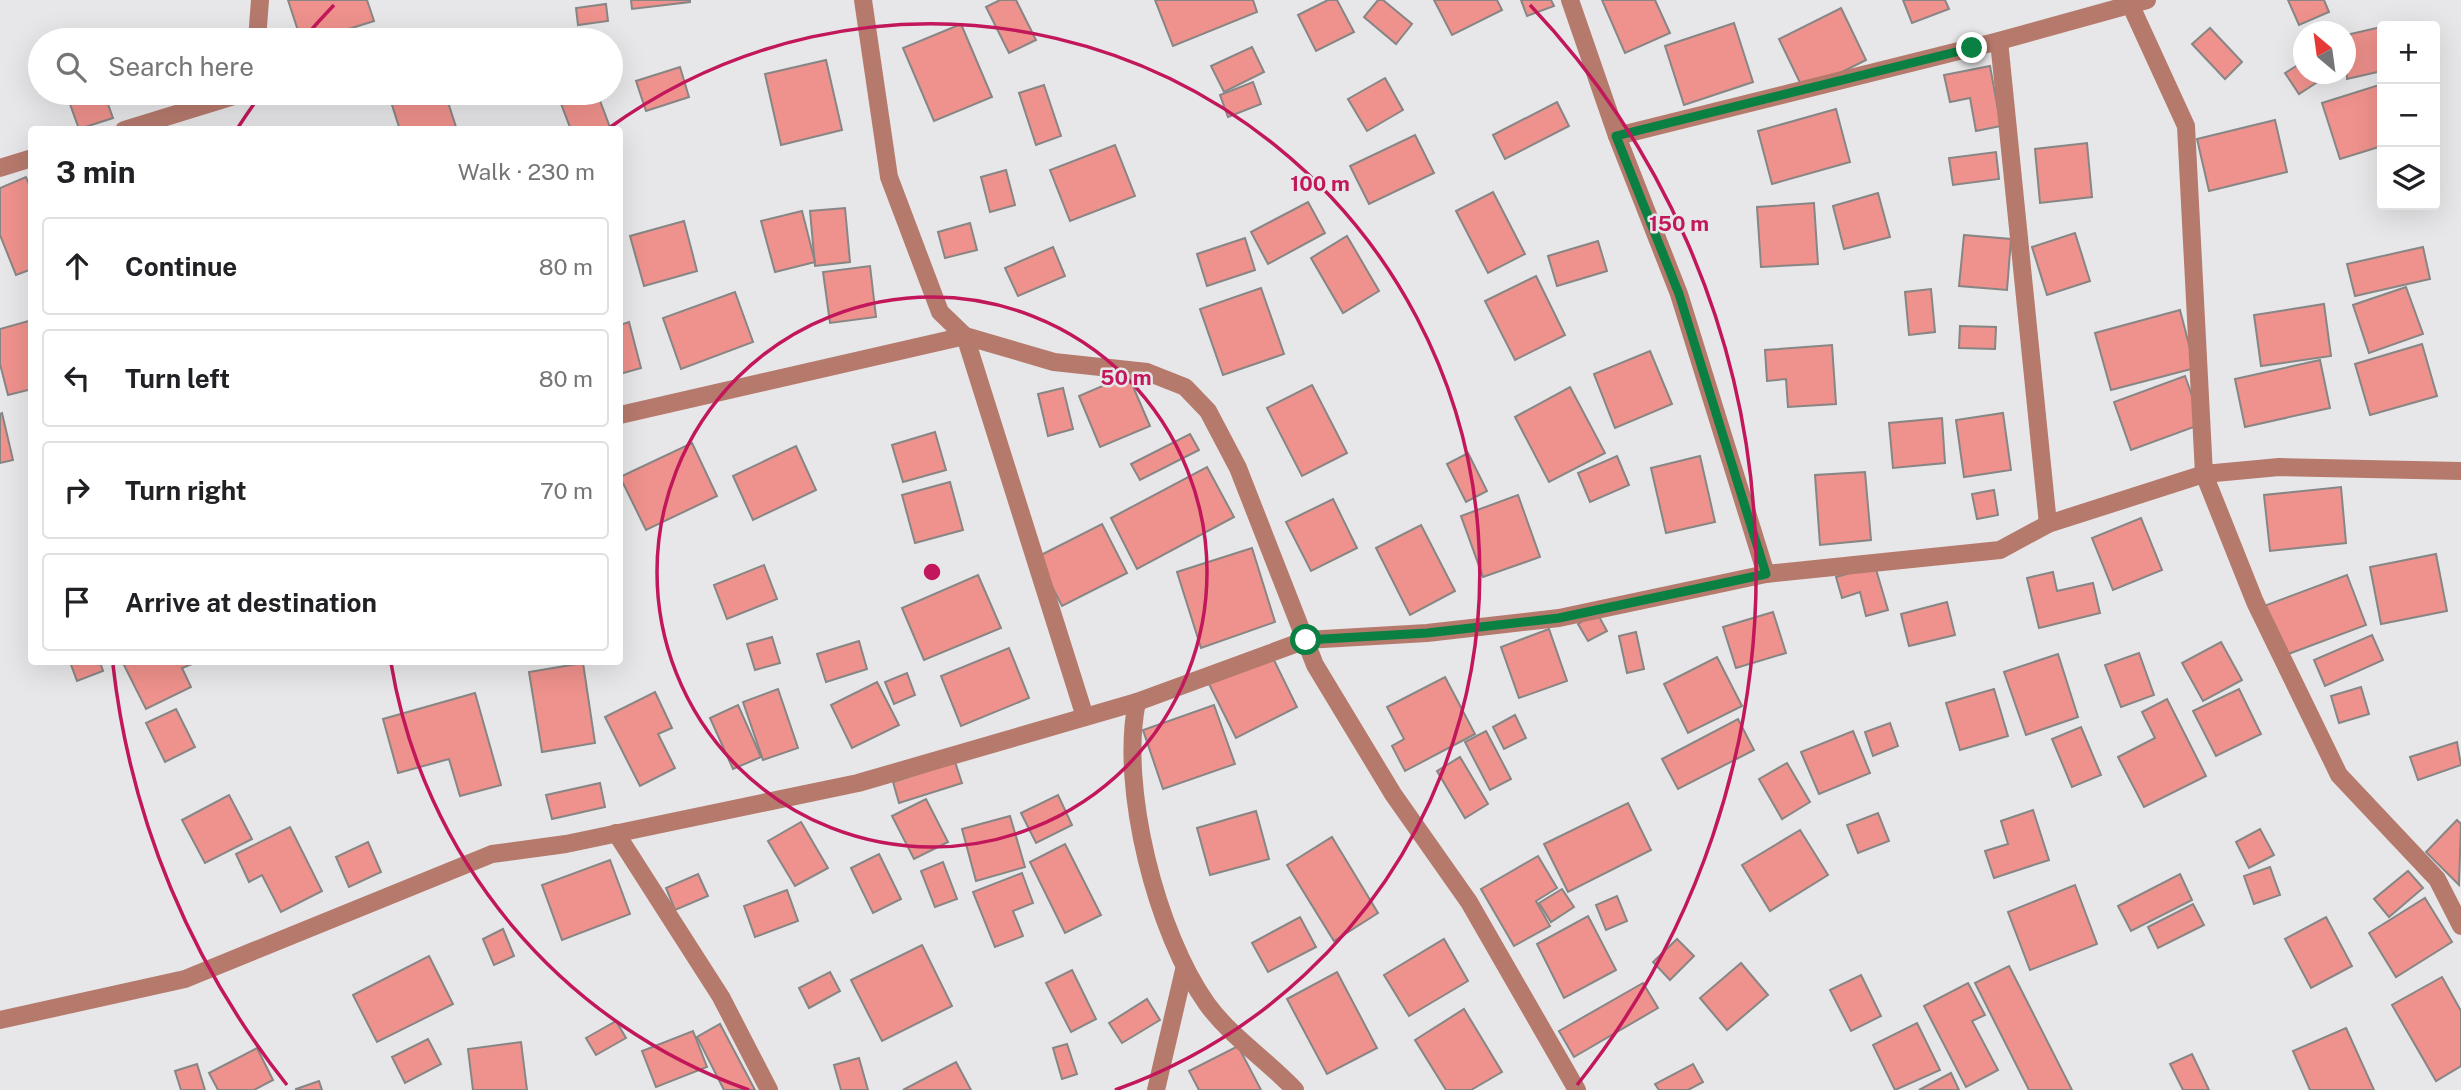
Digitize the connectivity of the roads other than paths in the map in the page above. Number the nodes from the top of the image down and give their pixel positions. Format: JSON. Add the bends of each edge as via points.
{"nodes":[{"id":1,"x":260,"y":0,"type":"edge"},
{"id":2,"x":863,"y":0,"type":"edge"},
{"id":3,"x":1570,"y":0,"type":"edge"},
{"id":4,"x":2139,"y":3,"type":"edge"},
{"id":5,"x":258,"y":28,"type":"edge"},
{"id":6,"x":1999,"y":41,"type":"junction"},
{"id":7,"x":205,"y":105,"type":"edge"},
{"id":8,"x":137,"y":126,"type":"edge"},
{"id":9,"x":1616,"y":136,"type":"junction"},
{"id":10,"x":28,"y":159,"type":"edge"},
{"id":11,"x":0,"y":168,"type":"edge"},
{"id":12,"x":965,"y":336,"type":"junction"},
{"id":13,"x":623,"y":414,"type":"edge"},
{"id":14,"x":2461,"y":471,"type":"edge"},
{"id":15,"x":2204,"y":474,"type":"junction"},
{"id":16,"x":2048,"y":524,"type":"junction"},
{"id":17,"x":1766,"y":574,"type":"junction"},
{"id":18,"x":1306,"y":640,"type":"junction"},
{"id":19,"x":1137,"y":702,"type":"junction"},
{"id":20,"x":1085,"y":717,"type":"junction"},
{"id":21,"x":616,"y":833,"type":"junction"},
{"id":22,"x":2461,"y":926,"type":"edge"},
{"id":23,"x":1184,"y":970,"type":"junction"},
{"id":24,"x":0,"y":1020,"type":"edge"},
{"id":25,"x":769,"y":1090,"type":"edge"},
{"id":26,"x":1156,"y":1090,"type":"edge"},
{"id":27,"x":1295,"y":1090,"type":"edge"},
{"id":28,"x":1577,"y":1090,"type":"edge"}],
"edges":[{"from":1,"to":5,"type":"street"},
{"from":2,"to":12,"type":"street","via":[[890,177],[940,312]]},
{"from":3,"to":9,"type":"street"},
{"from":4,"to":6,"type":"street"},
{"from":4,"to":15,"type":"street","via":[[2186,127]]},
{"from":6,"to":9,"type":"street"},
{"from":6,"to":16,"type":"street"},
{"from":7,"to":8,"type":"street"},
{"from":9,"to":17,"type":"street","via":[[1679,294]]},
{"from":10,"to":11,"type":"street"},
{"from":12,"to":13,"type":"street"},
{"from":12,"to":18,"type":"street","via":[[1055,362],[1147,372],[1185,387],[1208,411],[1238,468]]},
{"from":12,"to":20,"type":"street"},
{"from":14,"to":15,"type":"street","via":[[2279,467]]},
{"from":15,"to":16,"type":"street"},
{"from":15,"to":22,"type":"street","via":[[2255,603],[2339,775],[2437,879]]},
{"from":16,"to":17,"type":"street","via":[[2000,550]]},
{"from":17,"to":18,"type":"street","via":[[1559,618],[1427,633]]},
{"from":18,"to":19,"type":"street"},
{"from":18,"to":28,"type":"street","via":[[1327,688],[1393,794],[1469,902]]},
{"from":19,"to":20,"type":"street"},
{"from":19,"to":23,"type":"street","via":[[1132,723],[1134,793],[1157,897]]},
{"from":20,"to":21,"type":"street","via":[[858,783]]},
{"from":21,"to":24,"type":"street","via":[[492,854],[185,979]]},
{"from":21,"to":25,"type":"street","via":[[721,997]]},
{"from":23,"to":26,"type":"street"},
{"from":23,"to":27,"type":"street","via":[[1209,1007]]}]}
